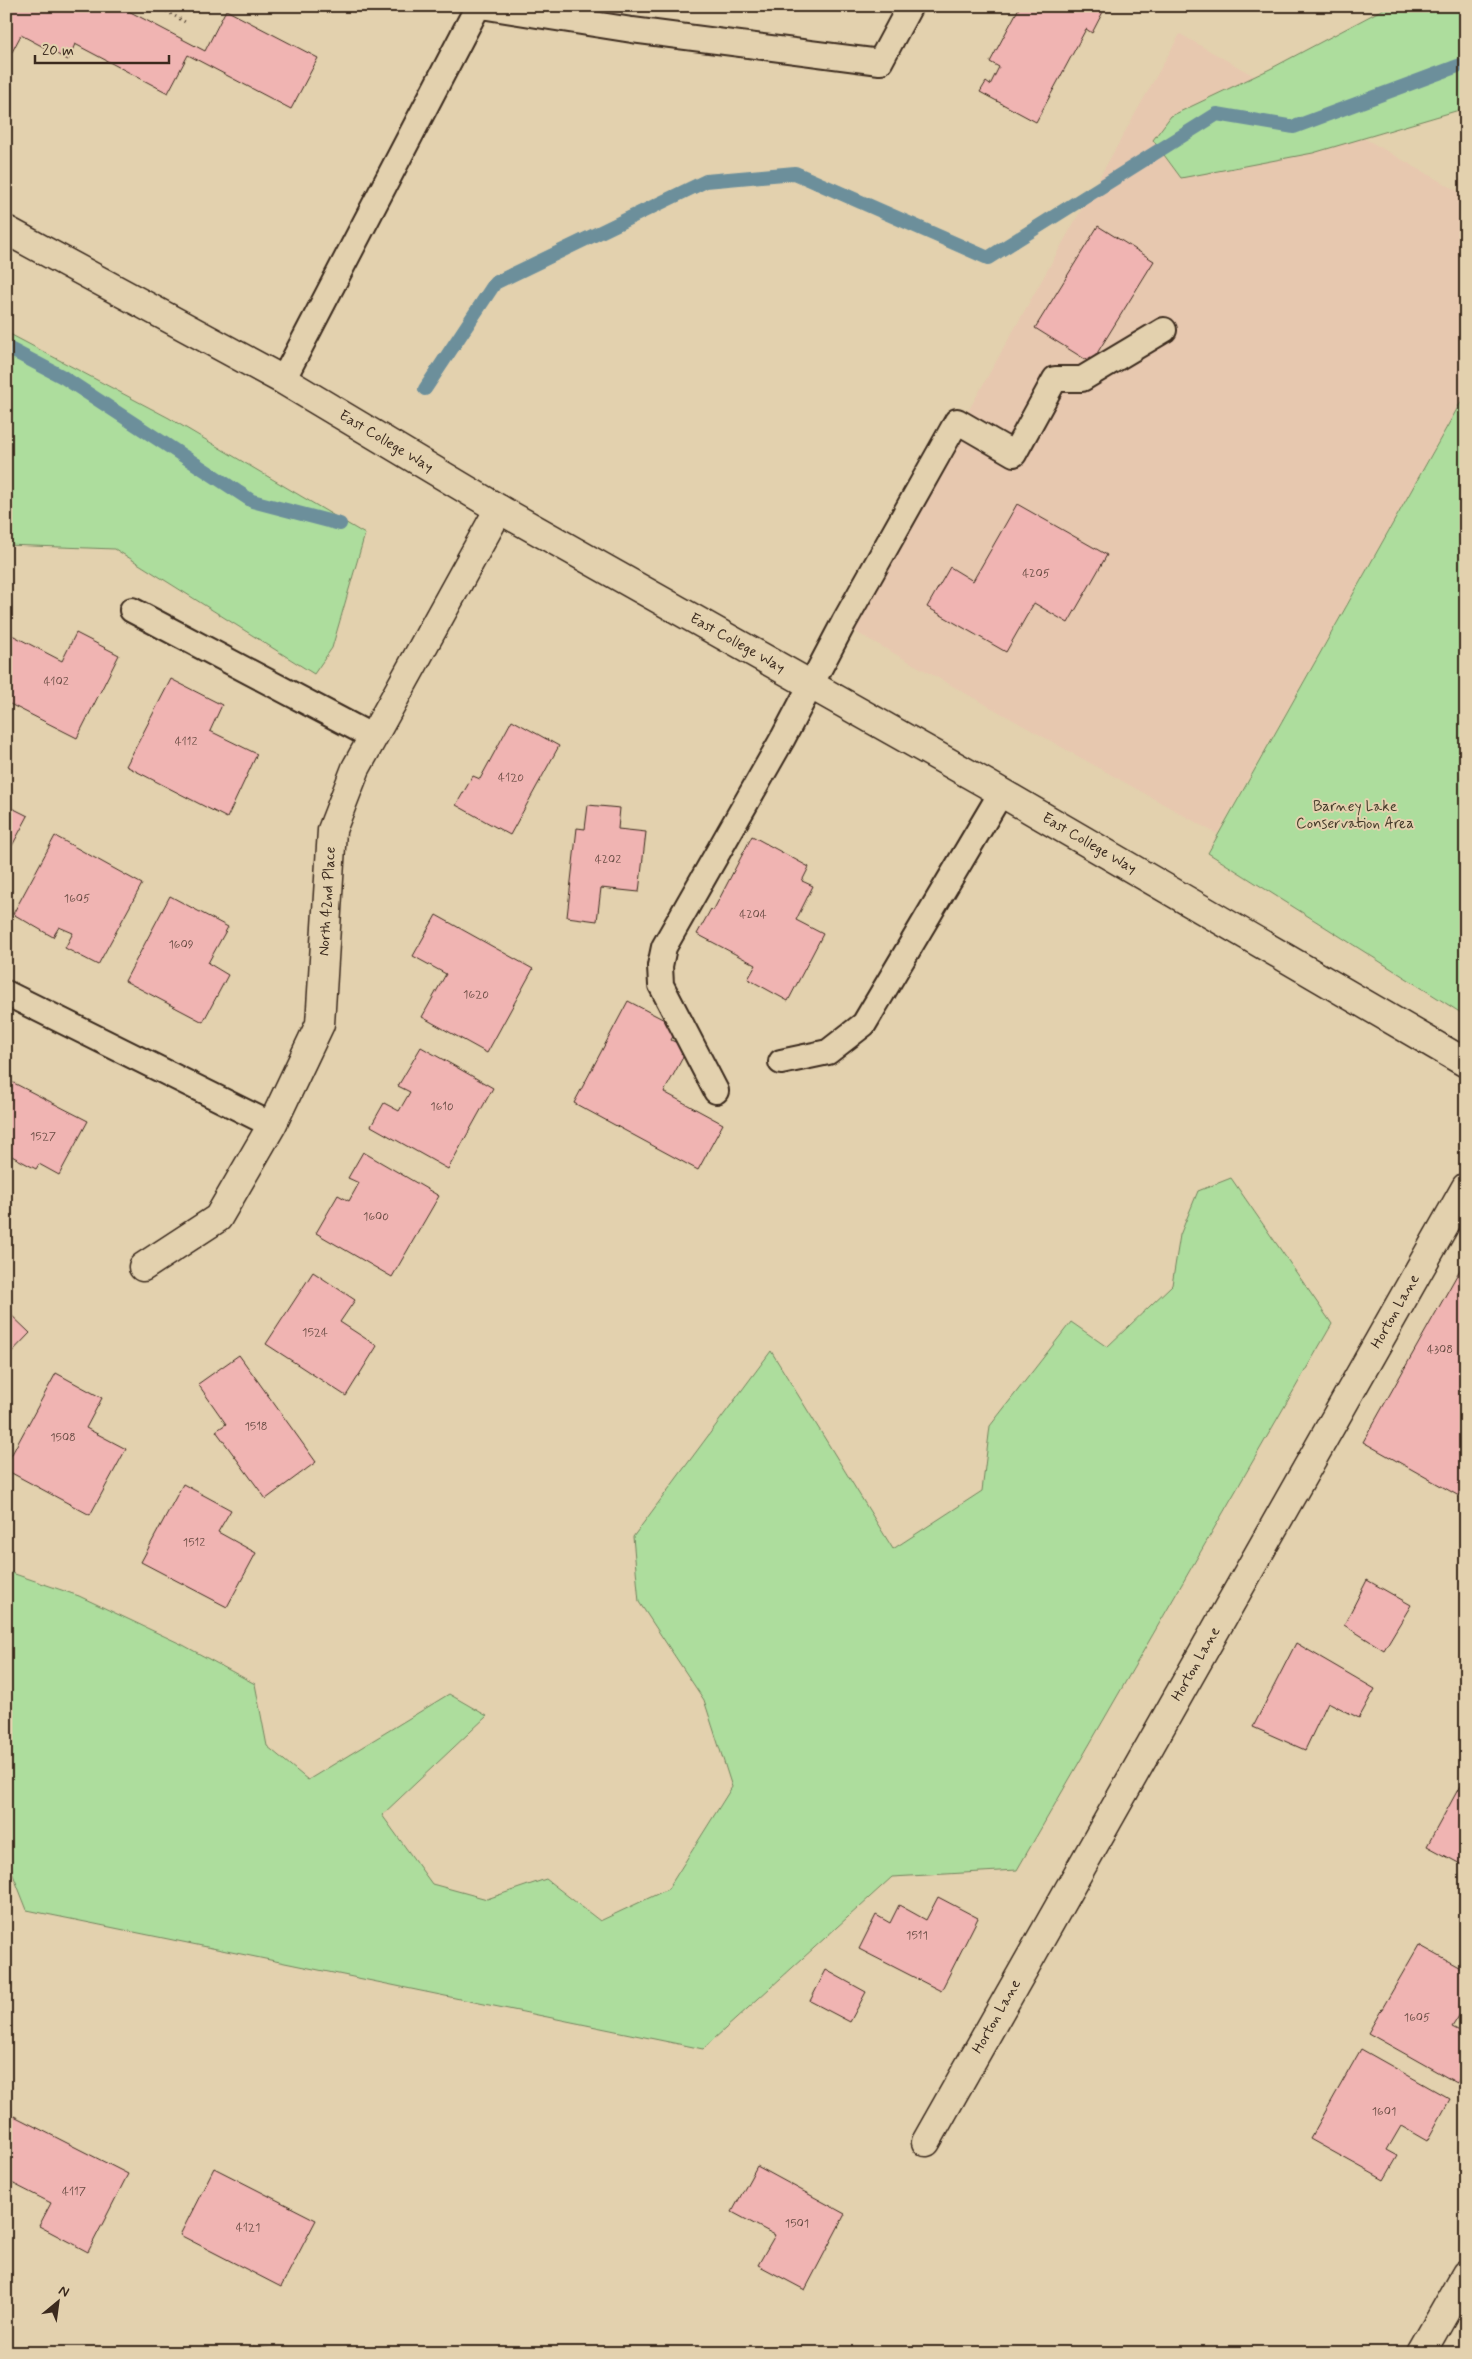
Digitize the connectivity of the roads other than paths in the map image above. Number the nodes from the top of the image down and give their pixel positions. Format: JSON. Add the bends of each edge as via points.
{"nodes":[{"id":1,"x":479,"y":6,"type":"edge"},
{"id":2,"x":910,"y":6,"type":"edge"},
{"id":3,"x":6,"y":230,"type":"edge"},
{"id":4,"x":1164,"y":330,"type":"dead end"},
{"id":5,"x":283,"y":380,"type":"junction"},
{"id":6,"x":499,"y":509,"type":"junction"},
{"id":7,"x":132,"y":610,"type":"dead end"},
{"id":8,"x":813,"y":685,"type":"junction"},
{"id":9,"x":373,"y":737,"type":"junction"},
{"id":10,"x":1000,"y":793,"type":"junction"},
{"id":11,"x":6,"y":993,"type":"edge"},
{"id":12,"x":781,"y":1062,"type":"dead end"},
{"id":13,"x":1466,"y":1063,"type":"edge"},
{"id":14,"x":716,"y":1091,"type":"dead end"},
{"id":15,"x":272,"y":1125,"type":"junction"},
{"id":16,"x":1466,"y":1187,"type":"edge"},
{"id":17,"x":143,"y":1267,"type":"dead end"},
{"id":18,"x":926,"y":2142,"type":"dead end"},
{"id":19,"x":1466,"y":2274,"type":"edge"},
{"id":20,"x":1421,"y":2353,"type":"edge"}],
"edges":[{"from":1,"to":2,"type":"lane","via":[[632,30],[880,62]]},
{"from":1,"to":5,"type":"lane"},
{"from":3,"to":5,"type":"street","name":"East College Way"},
{"from":4,"to":8,"type":"lane","via":[[1082,379],[1056,379],[1014,454],[957,421],[844,622]]},
{"from":5,"to":6,"type":"street","name":"East College Way"},
{"from":6,"to":8,"type":"street","name":"East College Way"},
{"from":6,"to":9,"type":"street","name":"North 42nd Place"},
{"from":7,"to":9,"type":"lane"},
{"from":8,"to":10,"type":"street","name":"East College Way"},
{"from":8,"to":14,"type":"lane","via":[[664,947],[661,985]]},
{"from":9,"to":15,"type":"street","name":"North 42nd Place","via":[[356,768],[332,830],[320,1024]]},
{"from":10,"to":12,"type":"lane","via":[[864,1024],[828,1052]]},
{"from":10,"to":13,"type":"street","name":"East College Way"},
{"from":11,"to":15,"type":"lane"},
{"from":15,"to":17,"type":"street","name":"North 42nd Place","via":[[218,1218]]},
{"from":16,"to":18,"type":"street","name":"Horton Lane"},
{"from":19,"to":20,"type":"street"}]}
